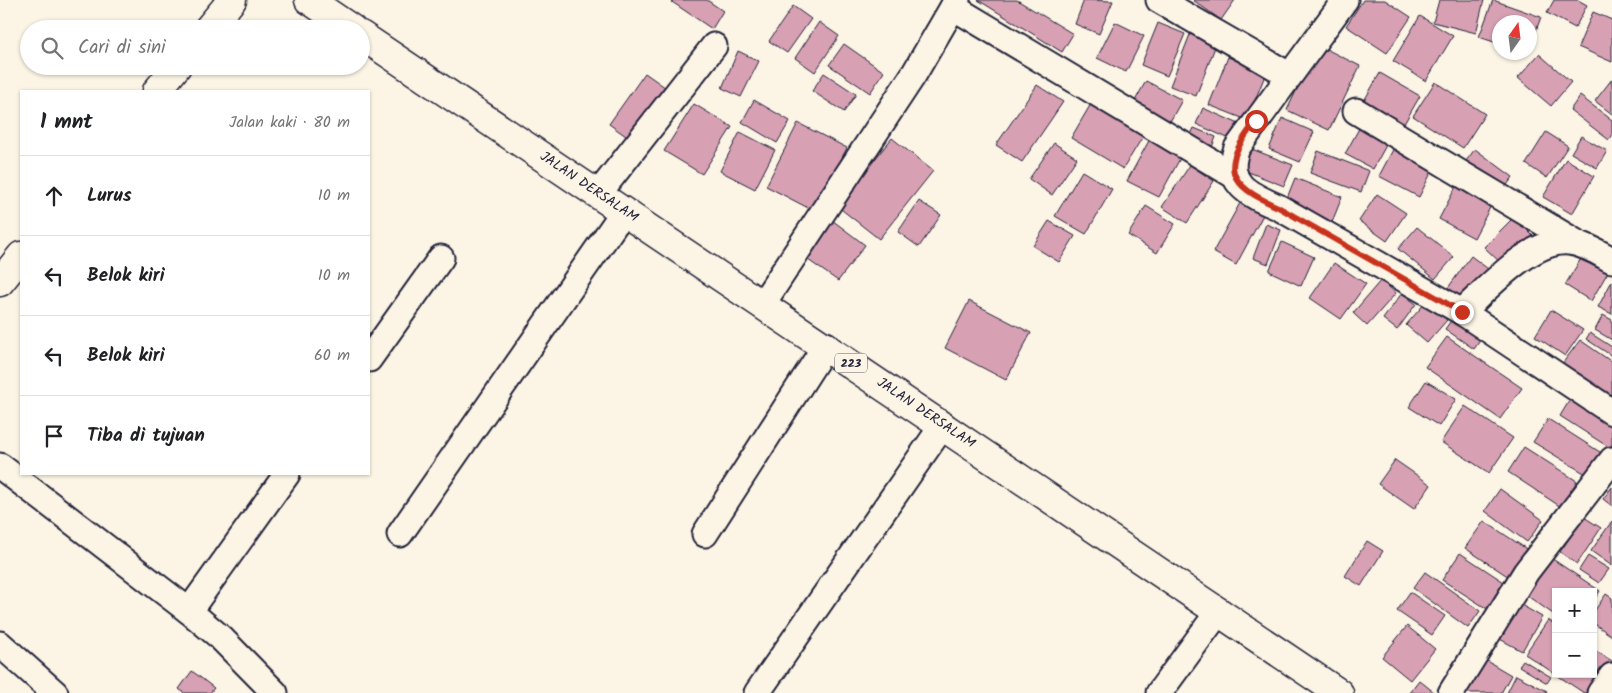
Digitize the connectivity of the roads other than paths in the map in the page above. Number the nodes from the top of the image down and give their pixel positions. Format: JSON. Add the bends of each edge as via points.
{"nodes":[{"id":1,"x":232,"y":0,"type":"edge"},
{"id":2,"x":309,"y":0,"type":"edge"},
{"id":3,"x":1159,"y":0,"type":"edge"},
{"id":4,"x":1345,"y":0,"type":"edge"},
{"id":5,"x":955,"y":3,"type":"edge"},
{"id":6,"x":215,"y":20,"type":"edge"},
{"id":7,"x":339,"y":20,"type":"edge"},
{"id":8,"x":370,"y":41,"type":"edge"},
{"id":9,"x":714,"y":46,"type":"dead end"},
{"id":10,"x":170,"y":75,"type":"edge"},
{"id":11,"x":1289,"y":75,"type":"junction"},
{"id":12,"x":158,"y":90,"type":"edge"},
{"id":13,"x":1356,"y":111,"type":"dead end"},
{"id":14,"x":1235,"y":176,"type":"junction"},
{"id":15,"x":598,"y":193,"type":"junction"},
{"id":16,"x":624,"y":210,"type":"junction"},
{"id":17,"x":1577,"y":243,"type":"junction"},
{"id":18,"x":20,"y":257,"type":"edge"},
{"id":19,"x":441,"y":258,"type":"dead end"},
{"id":20,"x":1612,"y":260,"type":"edge"},
{"id":21,"x":0,"y":282,"type":"edge"},
{"id":22,"x":763,"y":303,"type":"junction"},
{"id":23,"x":1462,"y":312,"type":"junction"},
{"id":24,"x":826,"y":346,"type":"junction"},
{"id":25,"x":370,"y":358,"type":"edge"},
{"id":26,"x":1612,"y":412,"type":"edge"},
{"id":27,"x":943,"y":425,"type":"junction"},
{"id":28,"x":1612,"y":460,"type":"edge"},
{"id":29,"x":0,"y":466,"type":"edge"},
{"id":30,"x":286,"y":475,"type":"edge"},
{"id":31,"x":400,"y":534,"type":"dead end"},
{"id":32,"x":705,"y":534,"type":"dead end"},
{"id":33,"x":189,"y":611,"type":"junction"},
{"id":34,"x":1219,"y":611,"type":"junction"},
{"id":35,"x":0,"y":644,"type":"edge"},
{"id":36,"x":1612,"y":676,"type":"edge"},
{"id":37,"x":55,"y":693,"type":"edge"},
{"id":38,"x":275,"y":693,"type":"edge"},
{"id":39,"x":757,"y":693,"type":"edge"},
{"id":40,"x":1159,"y":693,"type":"edge"},
{"id":41,"x":1339,"y":693,"type":"edge"},
{"id":42,"x":1451,"y":693,"type":"edge"},
{"id":43,"x":1600,"y":693,"type":"edge"}],
"edges":[{"from":1,"to":6,"type":"main road"},
{"from":2,"to":7,"type":"main road"},
{"from":3,"to":11,"type":"street"},
{"from":4,"to":11,"type":"street"},
{"from":5,"to":14,"type":"street"},
{"from":5,"to":22,"type":"street","via":[[914,74]]},
{"from":8,"to":15,"type":"main road","name":"JALAN DERSALAM","number":"223"},
{"from":9,"to":15,"type":"street"},
{"from":10,"to":12,"type":"main road"},
{"from":11,"to":14,"type":"street","via":[[1237,148]]},
{"from":13,"to":17,"type":"street"},
{"from":14,"to":23,"type":"street","via":[[1252,195]]},
{"from":15,"to":16,"type":"main road","name":"JALAN DERSALAM","number":"223"},
{"from":16,"to":22,"type":"main road","name":"JALAN DERSALAM","number":"223"},
{"from":16,"to":31,"type":"street"},
{"from":17,"to":20,"type":"street"},
{"from":17,"to":23,"type":"street","via":[[1556,242],[1537,250],[1512,267]]},
{"from":18,"to":21,"type":"main road"},
{"from":19,"to":25,"type":"street"},
{"from":22,"to":24,"type":"main road","name":"JALAN DERSALAM","number":"223"},
{"from":23,"to":26,"type":"street"},
{"from":24,"to":27,"type":"main road","name":"JALAN DERSALAM","number":"223"},
{"from":24,"to":32,"type":"street"},
{"from":27,"to":34,"type":"main road","name":"JALAN DERSALAM","number":"223"},
{"from":27,"to":39,"type":"street"},
{"from":28,"to":42,"type":"street","via":[[1526,572]]},
{"from":29,"to":33,"type":"street"},
{"from":30,"to":33,"type":"street"},
{"from":33,"to":38,"type":"street","via":[[220,637]]},
{"from":34,"to":40,"type":"street"},
{"from":34,"to":41,"type":"main road","name":"JALAN DERSALAM","number":"223"},
{"from":35,"to":37,"type":"street"},
{"from":36,"to":43,"type":"street"}]}
